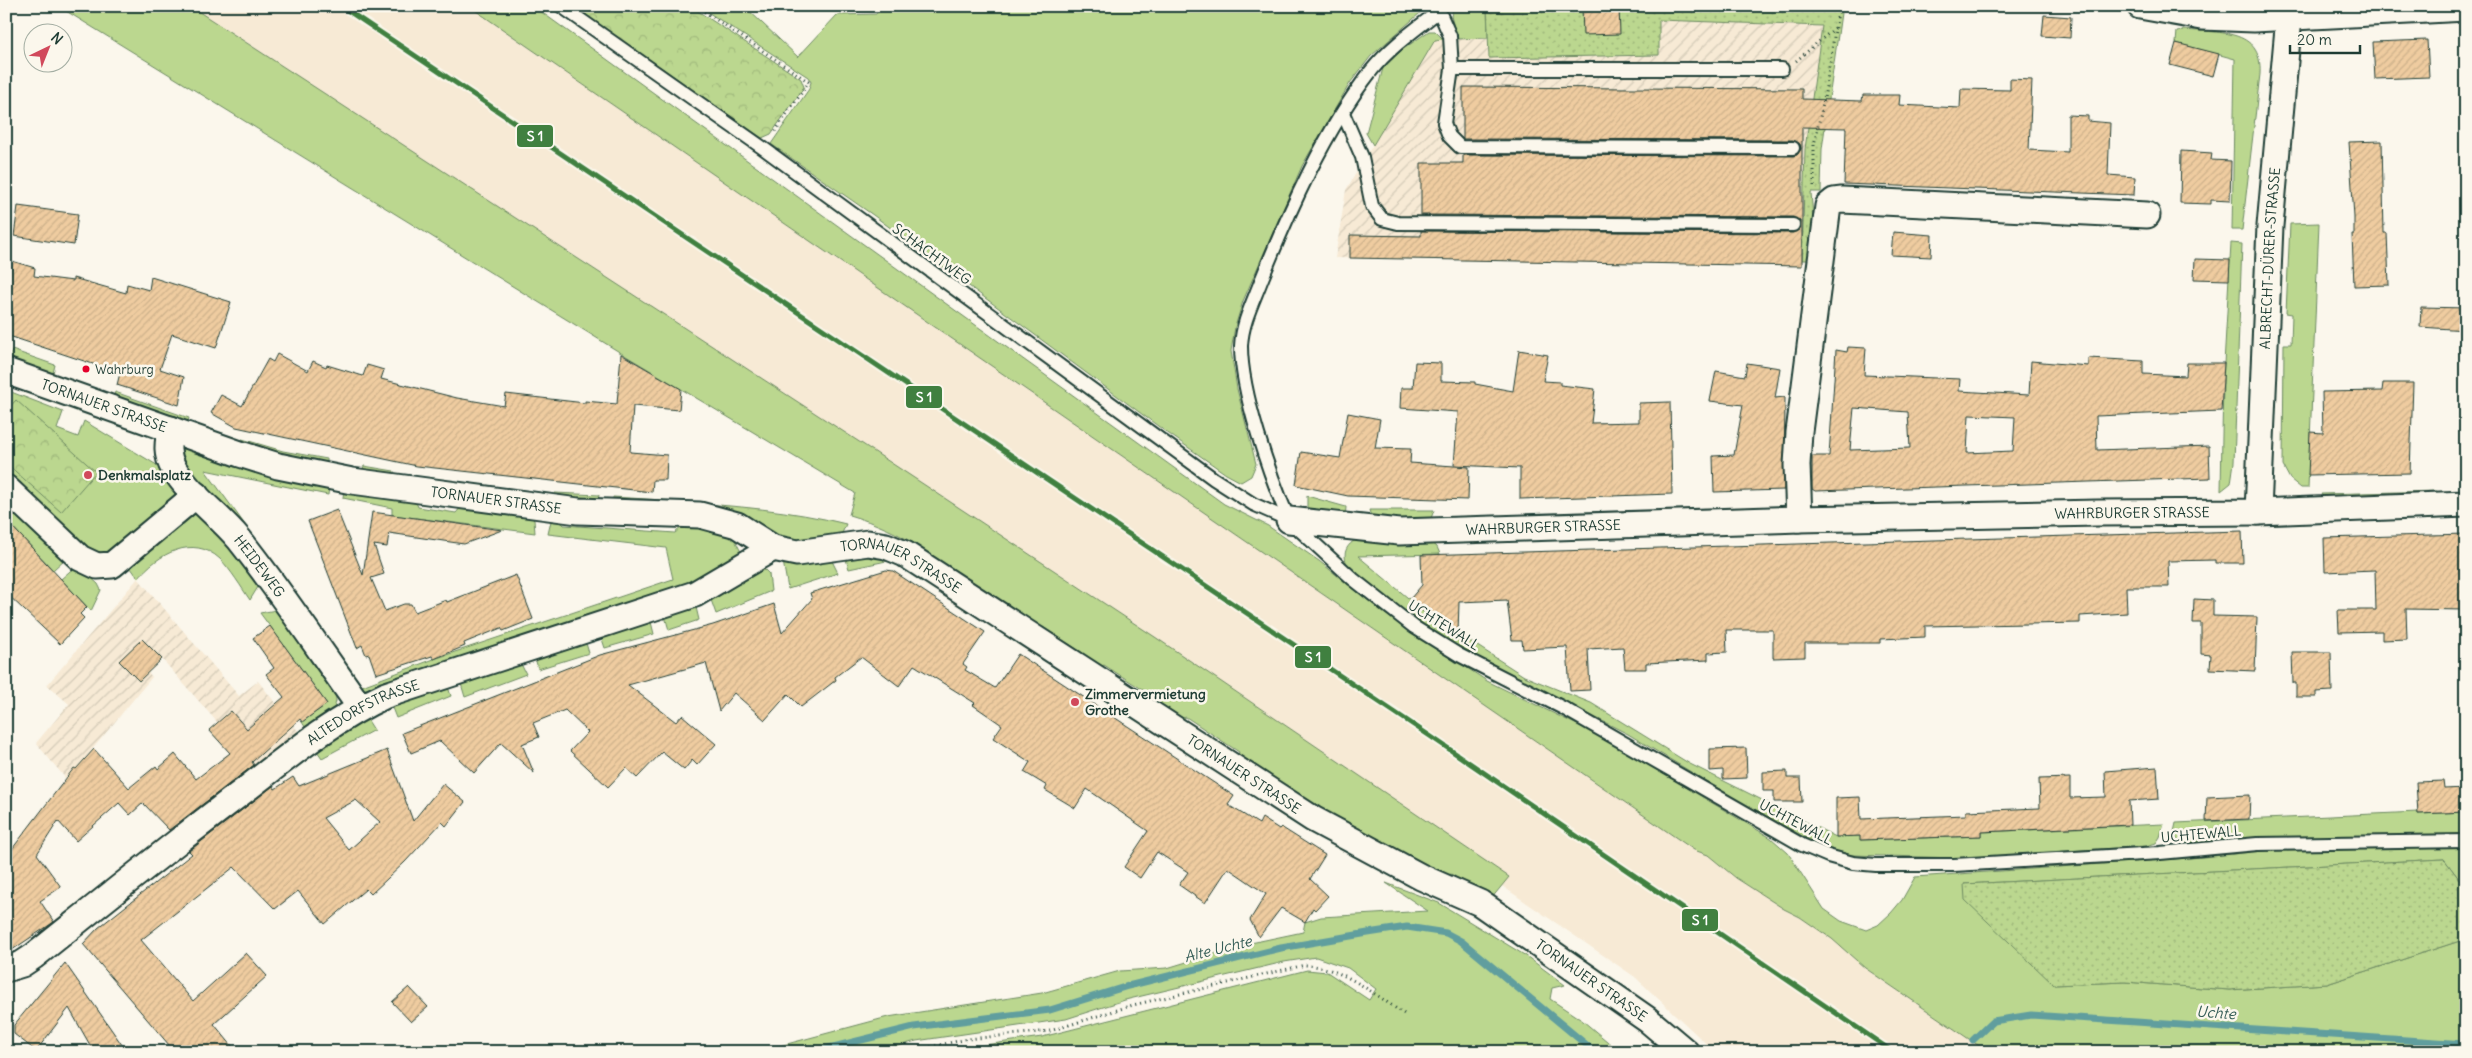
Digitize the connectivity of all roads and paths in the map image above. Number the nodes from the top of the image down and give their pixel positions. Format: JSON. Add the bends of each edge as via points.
{"nodes":[{"id":1,"x":561,"y":6,"type":"edge"},
{"id":2,"x":696,"y":6,"type":"edge"},
{"id":3,"x":1839,"y":6,"type":"edge"},
{"id":4,"x":2140,"y":6,"type":"edge"},
{"id":5,"x":1440,"y":8,"type":"edge"},
{"id":6,"x":2466,"y":8,"type":"edge"},
{"id":7,"x":2289,"y":11,"type":"edge"},
{"id":8,"x":1836,"y":28,"type":"junction"},
{"id":9,"x":1452,"y":69,"type":"junction"},
{"id":10,"x":1782,"y":69,"type":"joint"},
{"id":11,"x":1343,"y":113,"type":"junction"},
{"id":12,"x":763,"y":148,"type":"junction"},
{"id":13,"x":1793,"y":148,"type":"dead end"},
{"id":14,"x":1825,"y":213,"type":"junction"},
{"id":15,"x":2147,"y":215,"type":"dead end"},
{"id":16,"x":1793,"y":226,"type":"dead end"},
{"id":17,"x":6,"y":371,"type":"edge"},
{"id":18,"x":171,"y":429,"type":"junction"},
{"id":19,"x":6,"y":488,"type":"edge"},
{"id":20,"x":196,"y":495,"type":"junction"},
{"id":21,"x":2466,"y":504,"type":"edge"},
{"id":22,"x":2258,"y":512,"type":"junction"},
{"id":23,"x":1799,"y":519,"type":"junction"},
{"id":24,"x":1289,"y":520,"type":"junction"},
{"id":25,"x":773,"y":548,"type":"junction"},
{"id":26,"x":360,"y":707,"type":"junction"},
{"id":27,"x":2466,"y":841,"type":"edge"},
{"id":28,"x":6,"y":969,"type":"edge"},
{"id":29,"x":1406,"y":1015,"type":"dead end"},
{"id":30,"x":906,"y":1052,"type":"edge"},
{"id":31,"x":1686,"y":1052,"type":"edge"}],
"edges":[{"from":1,"to":12,"type":"lane","name":"SCHACHTWEG"},
{"from":2,"to":12,"type":"path","via":[[809,82]]},
{"from":3,"to":8,"type":"path"},
{"from":4,"to":7,"type":"street","via":[[2202,17],[2254,19]]},
{"from":5,"to":9,"type":"lane","via":[[1450,36]]},
{"from":5,"to":11,"type":"lane","via":[[1372,70]]},
{"from":6,"to":7,"type":"street"},
{"from":7,"to":22,"type":"street","name":"ALBRECHT-DÜRER-STRASSE","via":[[2270,226]]},
{"from":8,"to":10,"type":"path"},
{"from":8,"to":14,"type":"path","via":[[1814,145],[1813,184]]},
{"from":9,"to":10,"type":"lane"},
{"from":9,"to":13,"type":"lane","via":[[1444,123],[1449,136],[1460,147]]},
{"from":11,"to":16,"type":"lane","via":[[1362,156],[1372,206],[1382,219],[1398,223]]},
{"from":11,"to":24,"type":"lane","via":[[1270,259],[1247,314],[1241,344],[1242,371],[1257,428],[1275,489]]},
{"from":12,"to":24,"type":"lane","name":"SCHACHTWEG","via":[[1214,479],[1253,504]]},
{"from":14,"to":15,"type":"street","via":[[1834,201],[1842,200]]},
{"from":14,"to":23,"type":"street","via":[[1799,432]]},
{"from":17,"to":18,"type":"street","name":"TORNAUER STRASSE"},
{"from":18,"to":20,"type":"street","name":"HEIDEWEG","via":[[166,444],[168,456],[174,469]]},
{"from":18,"to":25,"type":"street","name":"TORNAUER STRASSE","via":[[278,466],[352,481],[578,511],[700,515],[737,525]]},
{"from":19,"to":20,"type":"street","via":[[80,558],[97,566],[112,565]]},
{"from":20,"to":26,"type":"street","name":"HEIDEWEG","via":[[237,537],[265,573]]},
{"from":21,"to":22,"type":"street","name":"WAHRBURGER STRASSE"},
{"from":22,"to":23,"type":"street","name":"WAHRBURGER STRASSE"},
{"from":23,"to":24,"type":"street","name":"WAHRBURGER STRASSE","via":[[1399,532]]},
{"from":24,"to":27,"type":"lane","name":"UCHTEWALL","via":[[1353,579],[1414,627],[1802,845],[1853,863],[1954,865],[2257,844]]},
{"from":25,"to":26,"type":"street","name":"ALTEDORFSTRASSE","via":[[695,594],[386,695]]},
{"from":25,"to":31,"type":"street","name":"TORNAUER STRASSE","via":[[798,553],[868,544],[886,546],[905,554],[1313,819],[1421,878],[1480,903],[1648,1020]]},
{"from":26,"to":28,"type":"street","name":"ALTEDORFSTRASSE","via":[[329,726],[169,847],[34,956]]},
{"from":29,"to":30,"type":"path","via":[[1340,973],[1321,966],[1305,965],[1134,1005],[1050,1031],[968,1039]]}]}
